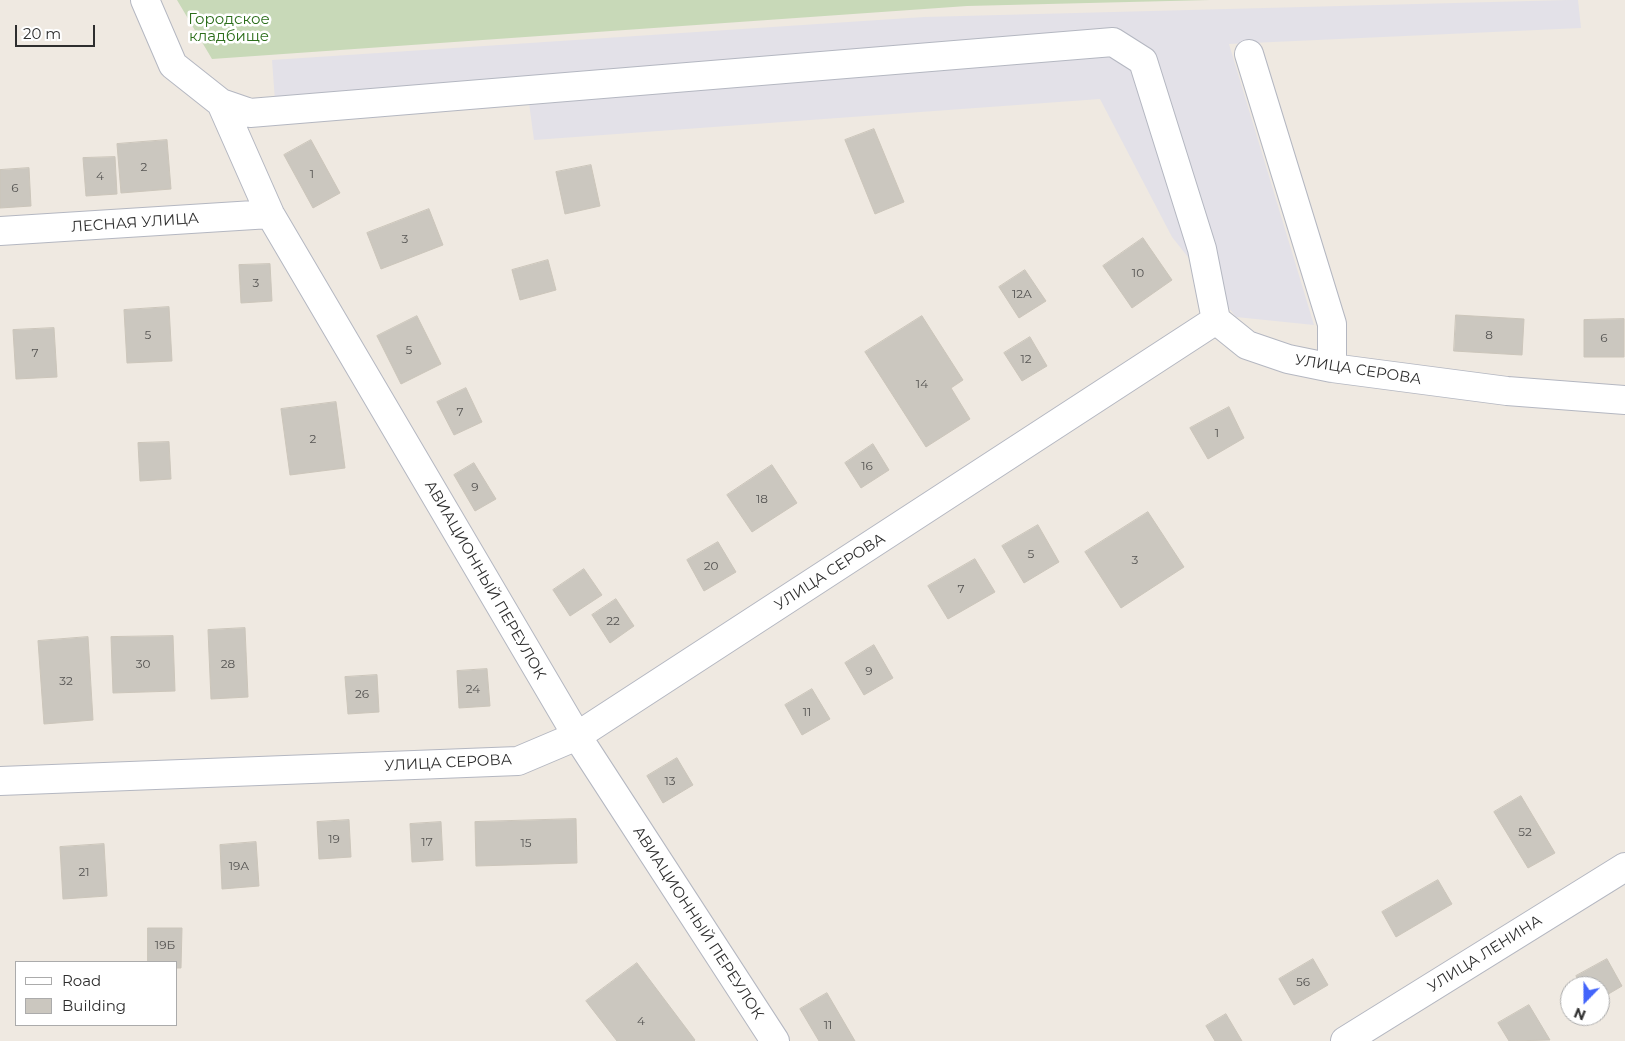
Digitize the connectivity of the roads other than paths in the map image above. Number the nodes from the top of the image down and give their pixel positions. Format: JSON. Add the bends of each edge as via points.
{"nodes":[{"id":1,"x":145,"y":0,"type":"edge"},
{"id":2,"x":1249,"y":54,"type":"dead end"},
{"id":3,"x":221,"y":103,"type":"junction"},
{"id":4,"x":270,"y":214,"type":"junction"},
{"id":5,"x":0,"y":232,"type":"edge"},
{"id":6,"x":1216,"y":320,"type":"junction"},
{"id":7,"x":1332,"y":368,"type":"junction"},
{"id":8,"x":1625,"y":400,"type":"edge"},
{"id":9,"x":577,"y":736,"type":"junction"},
{"id":10,"x":0,"y":782,"type":"edge"},
{"id":11,"x":1625,"y":867,"type":"edge"},
{"id":12,"x":775,"y":1041,"type":"edge"},
{"id":13,"x":1345,"y":1041,"type":"edge"}],
"edges":[{"from":1,"to":3,"type":"street","via":[[173,65]]},
{"from":2,"to":7,"type":"street","via":[[1332,324]]},
{"from":3,"to":4,"type":"street","name":"АВИАЦИОННЫЙ ПЕРЕУЛОК"},
{"from":3,"to":6,"type":"street","via":[[250,113],[1112,42],[1143,61],[1202,249]]},
{"from":4,"to":5,"type":"street","name":"ЛЕСНАЯ УЛИЦА"},
{"from":4,"to":9,"type":"street","name":"АВИАЦИОННЫЙ ПЕРЕУЛОК"},
{"from":6,"to":7,"type":"street","name":"УЛИЦА СЕРОВА","via":[[1247,345],[1288,359]]},
{"from":6,"to":9,"type":"street","name":"УЛИЦА СЕРОВА"},
{"from":7,"to":8,"type":"street","name":"УЛИЦА СЕРОВА","via":[[1507,391]]},
{"from":9,"to":10,"type":"street","name":"УЛИЦА СЕРОВА","via":[[518,760]]},
{"from":9,"to":12,"type":"street","name":"АВИАЦИОННЫЙ ПЕРЕУЛОК"},
{"from":11,"to":13,"type":"street","name":"УЛИЦА ЛЕНИНА"}]}
